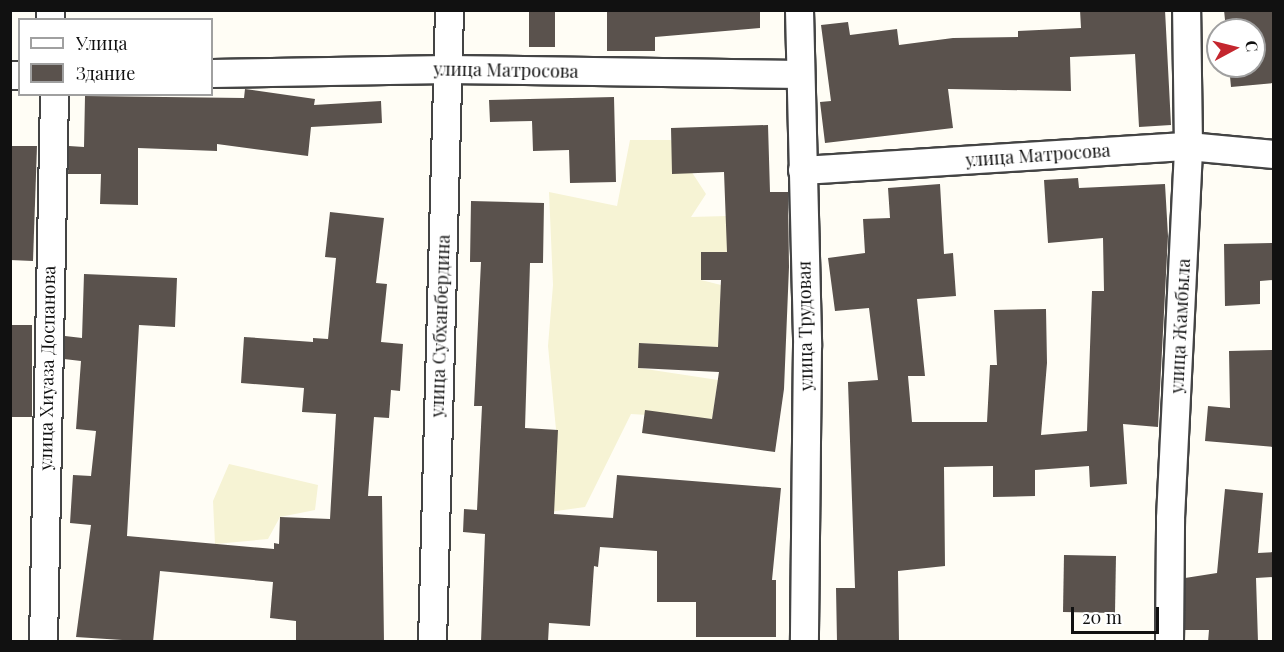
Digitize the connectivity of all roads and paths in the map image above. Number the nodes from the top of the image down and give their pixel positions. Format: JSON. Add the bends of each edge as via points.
{"nodes":[{"id":1,"x":449,"y":10,"type":"edge"},
{"id":2,"x":799,"y":10,"type":"edge"},
{"id":3,"x":1186,"y":10,"type":"edge"},
{"id":4,"x":447,"y":69,"type":"junction"},
{"id":5,"x":213,"y":73,"type":"edge"},
{"id":6,"x":800,"y":74,"type":"junction"},
{"id":7,"x":54,"y":96,"type":"edge"},
{"id":8,"x":1188,"y":146,"type":"junction"},
{"id":9,"x":1274,"y":154,"type":"edge"},
{"id":10,"x":802,"y":170,"type":"junction"},
{"id":11,"x":43,"y":642,"type":"edge"},
{"id":12,"x":432,"y":642,"type":"edge"},
{"id":13,"x":804,"y":642,"type":"edge"},
{"id":14,"x":1169,"y":642,"type":"edge"}],
"edges":[{"from":1,"to":4,"type":"street","name":"улица Субханбердина"},
{"from":2,"to":6,"type":"street","name":"улица Трудовая"},
{"from":3,"to":8,"type":"street","name":"улица Жамбыла"},
{"from":4,"to":5,"type":"street","name":"улица Матросова"},
{"from":4,"to":6,"type":"street","name":"улица Матросова"},
{"from":4,"to":12,"type":"street","name":"улица Субханбердина"},
{"from":6,"to":10,"type":"street","name":"улица Трудовая"},
{"from":7,"to":11,"type":"street","name":"улица Хиуаза Доспанова"},
{"from":8,"to":9,"type":"street","name":"улица Матросова"},
{"from":8,"to":10,"type":"street","name":"улица Матросова"},
{"from":8,"to":14,"type":"street","name":"улица Жамбыла","via":[[1170,518]]},
{"from":10,"to":13,"type":"street","name":"улица Трудовая","via":[[807,346]]}]}
